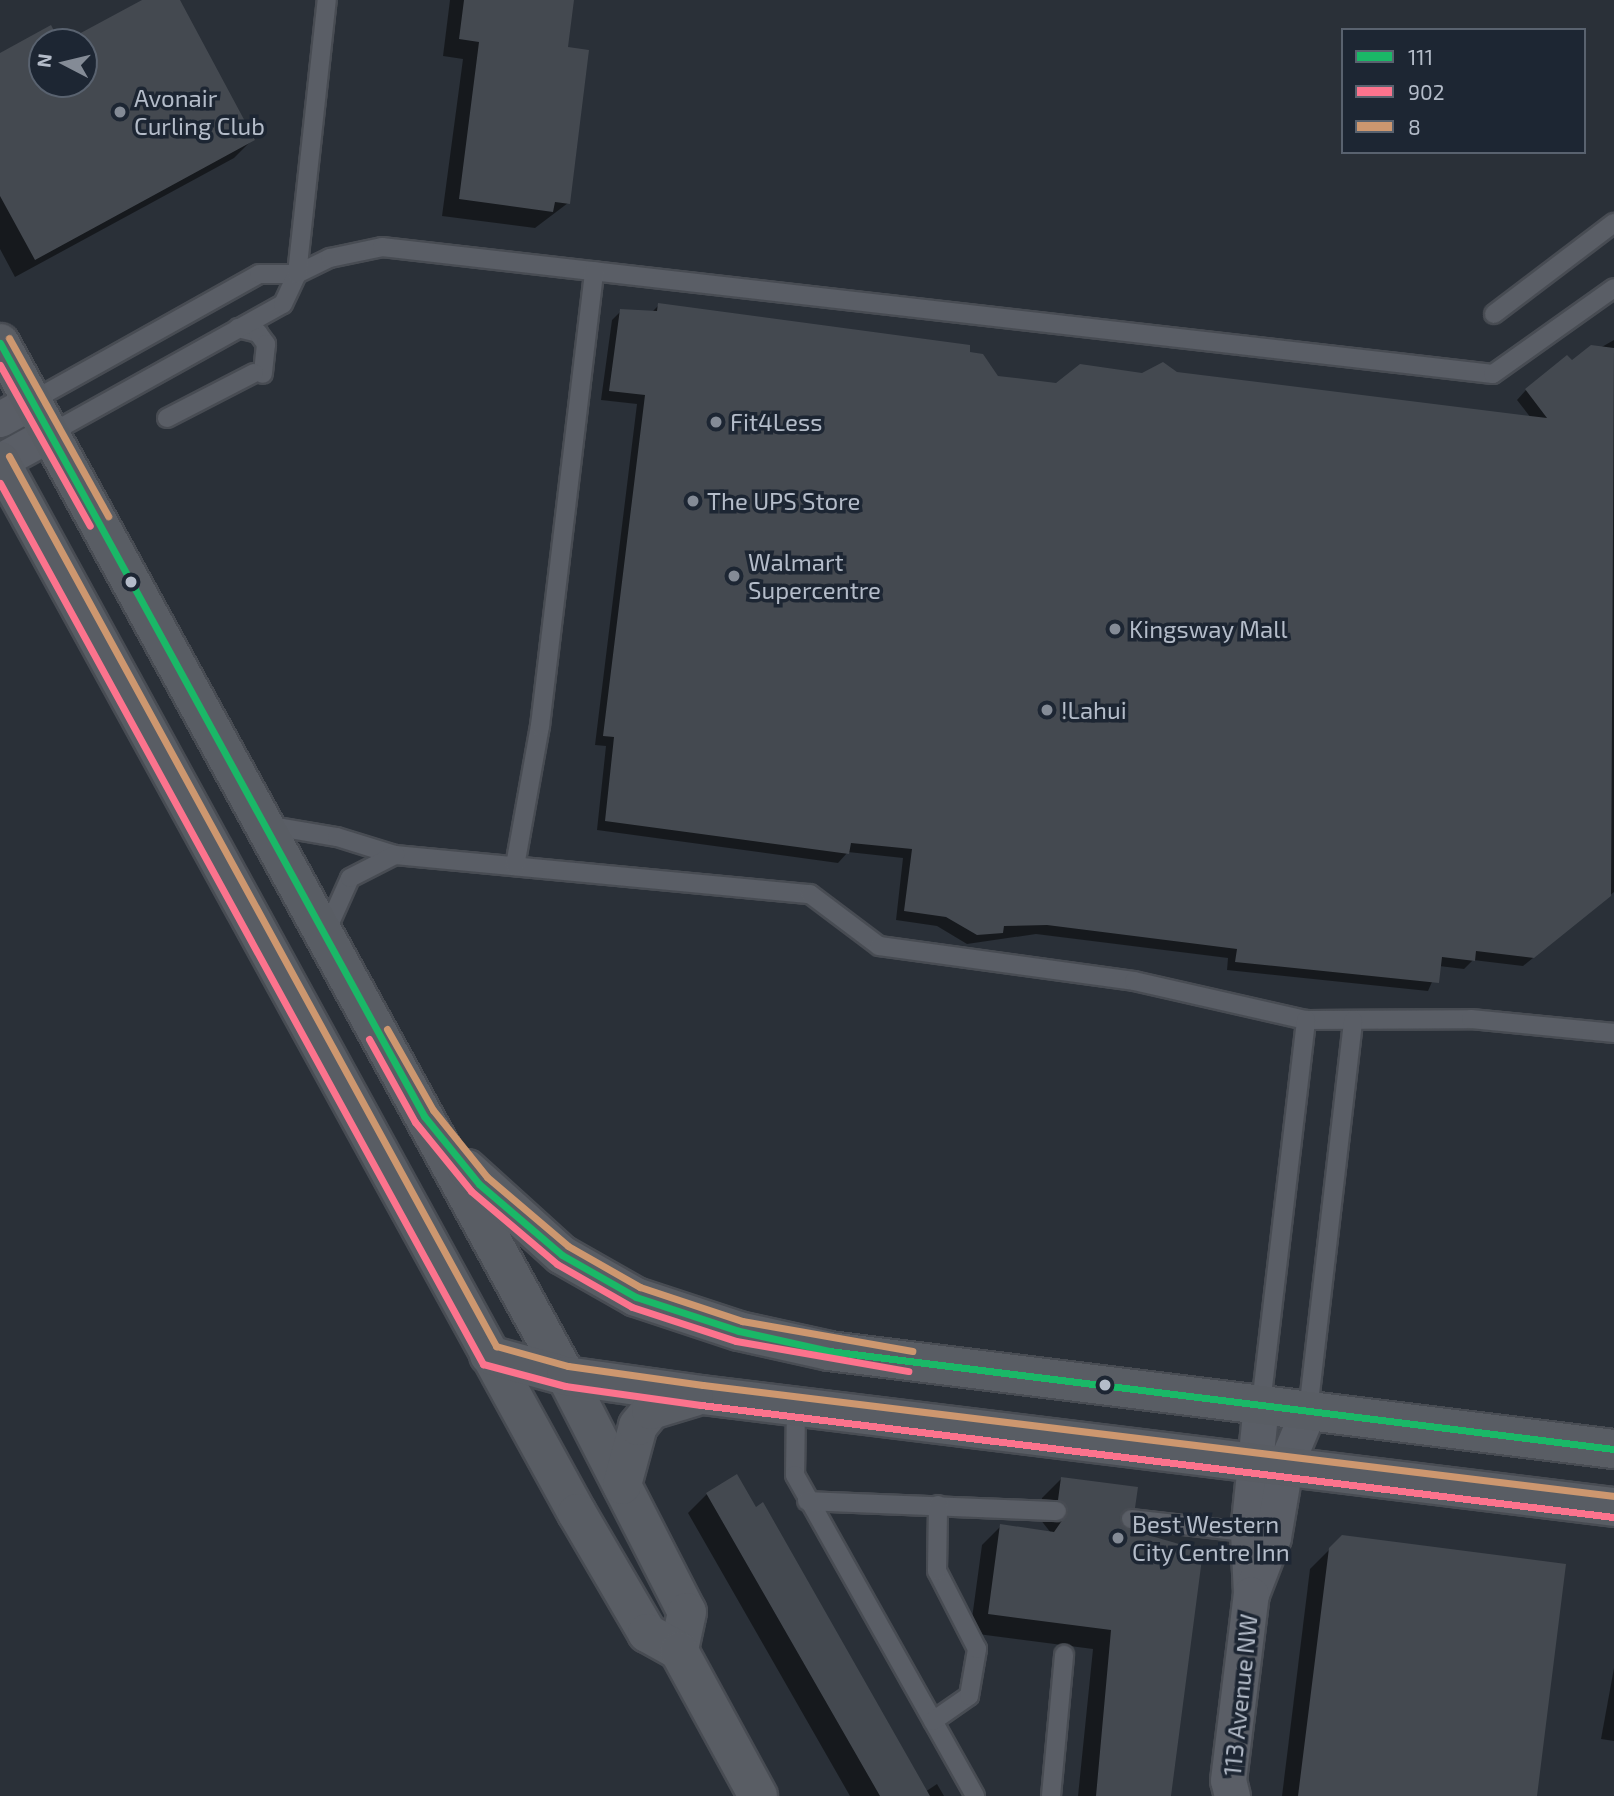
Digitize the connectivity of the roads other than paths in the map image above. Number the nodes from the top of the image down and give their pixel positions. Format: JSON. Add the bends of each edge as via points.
{"nodes":[{"id":1,"x":327,"y":0,"type":"edge"},
{"id":2,"x":1614,"y":222,"type":"edge"},
{"id":3,"x":594,"y":271,"type":"junction"},
{"id":4,"x":297,"y":274,"type":"junction"},
{"id":5,"x":1614,"y":288,"type":"edge"},
{"id":6,"x":1494,"y":314,"type":"dead end"},
{"id":7,"x":238,"y":328,"type":"junction"},
{"id":8,"x":0,"y":344,"type":"edge"},
{"id":9,"x":42,"y":417,"type":"junction"},
{"id":10,"x":167,"y":418,"type":"dead end"},
{"id":11,"x":0,"y":419,"type":"edge"},
{"id":12,"x":0,"y":461,"type":"edge"},
{"id":13,"x":265,"y":825,"type":"junction"},
{"id":14,"x":395,"y":855,"type":"junction"},
{"id":15,"x":515,"y":866,"type":"junction"},
{"id":16,"x":324,"y":936,"type":"junction"},
{"id":17,"x":1306,"y":1020,"type":"junction"},
{"id":18,"x":1353,"y":1021,"type":"junction"},
{"id":19,"x":1614,"y":1033,"type":"edge"},
{"id":20,"x":424,"y":1116,"type":"junction"},
{"id":21,"x":489,"y":1355,"type":"junction"},
{"id":22,"x":566,"y":1376,"type":"junction"},
{"id":23,"x":702,"y":1395,"type":"junction"},
{"id":24,"x":1261,"y":1404,"type":"junction"},
{"id":25,"x":796,"y":1406,"type":"junction"},
{"id":26,"x":1308,"y":1411,"type":"junction"},
{"id":27,"x":1614,"y":1449,"type":"edge"},
{"id":28,"x":1270,"y":1464,"type":"junction"},
{"id":29,"x":622,"y":1485,"type":"junction"},
{"id":30,"x":807,"y":1501,"type":"junction"},
{"id":31,"x":937,"y":1505,"type":"junction"},
{"id":32,"x":1614,"y":1507,"type":"edge"},
{"id":33,"x":1056,"y":1511,"type":"dead end"},
{"id":34,"x":1131,"y":1519,"type":"dead end"},
{"id":35,"x":1261,"y":1534,"type":"junction"},
{"id":36,"x":679,"y":1651,"type":"junction"},
{"id":37,"x":1064,"y":1655,"type":"dead end"},
{"id":38,"x":933,"y":1721,"type":"junction"},
{"id":39,"x":758,"y":1796,"type":"edge"},
{"id":40,"x":975,"y":1796,"type":"edge"},
{"id":41,"x":1051,"y":1796,"type":"edge"},
{"id":42,"x":1232,"y":1796,"type":"edge"}],
"edges":[{"from":1,"to":4,"type":"lane"},
{"from":2,"to":6,"type":"lane"},
{"from":3,"to":4,"type":"lane","via":[[382,247],[330,258]]},
{"from":3,"to":5,"type":"lane","via":[[1493,374]]},
{"from":3,"to":15,"type":"lane","via":[[542,712]]},
{"from":4,"to":7,"type":"lane","via":[[283,304]]},
{"from":4,"to":9,"type":"lane","via":[[258,274]]},
{"from":7,"to":9,"type":"lane"},
{"from":7,"to":10,"type":"lane","via":[[258,333],[266,344],[258,374]]},
{"from":8,"to":9,"type":"main road"},
{"from":9,"to":11,"type":"street"},
{"from":9,"to":12,"type":"street"},
{"from":9,"to":13,"type":"main road"},
{"from":12,"to":21,"type":"main road"},
{"from":13,"to":14,"type":"lane","via":[[337,837]]},
{"from":13,"to":16,"type":"main road"},
{"from":14,"to":15,"type":"lane"},
{"from":14,"to":16,"type":"lane","via":[[350,878]]},
{"from":15,"to":17,"type":"lane","via":[[810,894],[879,946],[1134,981]]},
{"from":16,"to":20,"type":"main road"},
{"from":17,"to":18,"type":"lane"},
{"from":17,"to":24,"type":"lane"},
{"from":18,"to":19,"type":"lane","via":[[1471,1019]]},
{"from":18,"to":26,"type":"lane"},
{"from":20,"to":22,"type":"main road"},
{"from":20,"to":24,"type":"main road","via":[[529,1231],[636,1297],[739,1331],[829,1351]]},
{"from":21,"to":22,"type":"main road"},
{"from":21,"to":36,"type":"main road","via":[[647,1633]]},
{"from":22,"to":23,"type":"main road"},
{"from":22,"to":29,"type":"main road"},
{"from":23,"to":25,"type":"main road"},
{"from":23,"to":29,"type":"main road","via":[[651,1410],[629,1445]]},
{"from":24,"to":26,"type":"main road"},
{"from":24,"to":28,"type":"street","name":"113 Avenue NW"},
{"from":25,"to":28,"type":"main road"},
{"from":25,"to":30,"type":"lane","via":[[791,1456]]},
{"from":26,"to":27,"type":"main road"},
{"from":26,"to":28,"type":"street","name":"113 Avenue NW"},
{"from":28,"to":32,"type":"main road"},
{"from":28,"to":35,"type":"street","name":"113 Avenue NW"},
{"from":29,"to":36,"type":"main road","via":[[687,1612]]},
{"from":30,"to":31,"type":"lane"},
{"from":30,"to":38,"type":"lane"},
{"from":31,"to":33,"type":"lane"},
{"from":31,"to":38,"type":"lane","via":[[936,1571],[977,1649],[970,1696]]},
{"from":34,"to":35,"type":"lane"},
{"from":35,"to":42,"type":"street","name":"113 Avenue NW","via":[[1228,1780]]},
{"from":36,"to":39,"type":"main road"},
{"from":37,"to":41,"type":"lane"},
{"from":38,"to":40,"type":"lane"}]}
